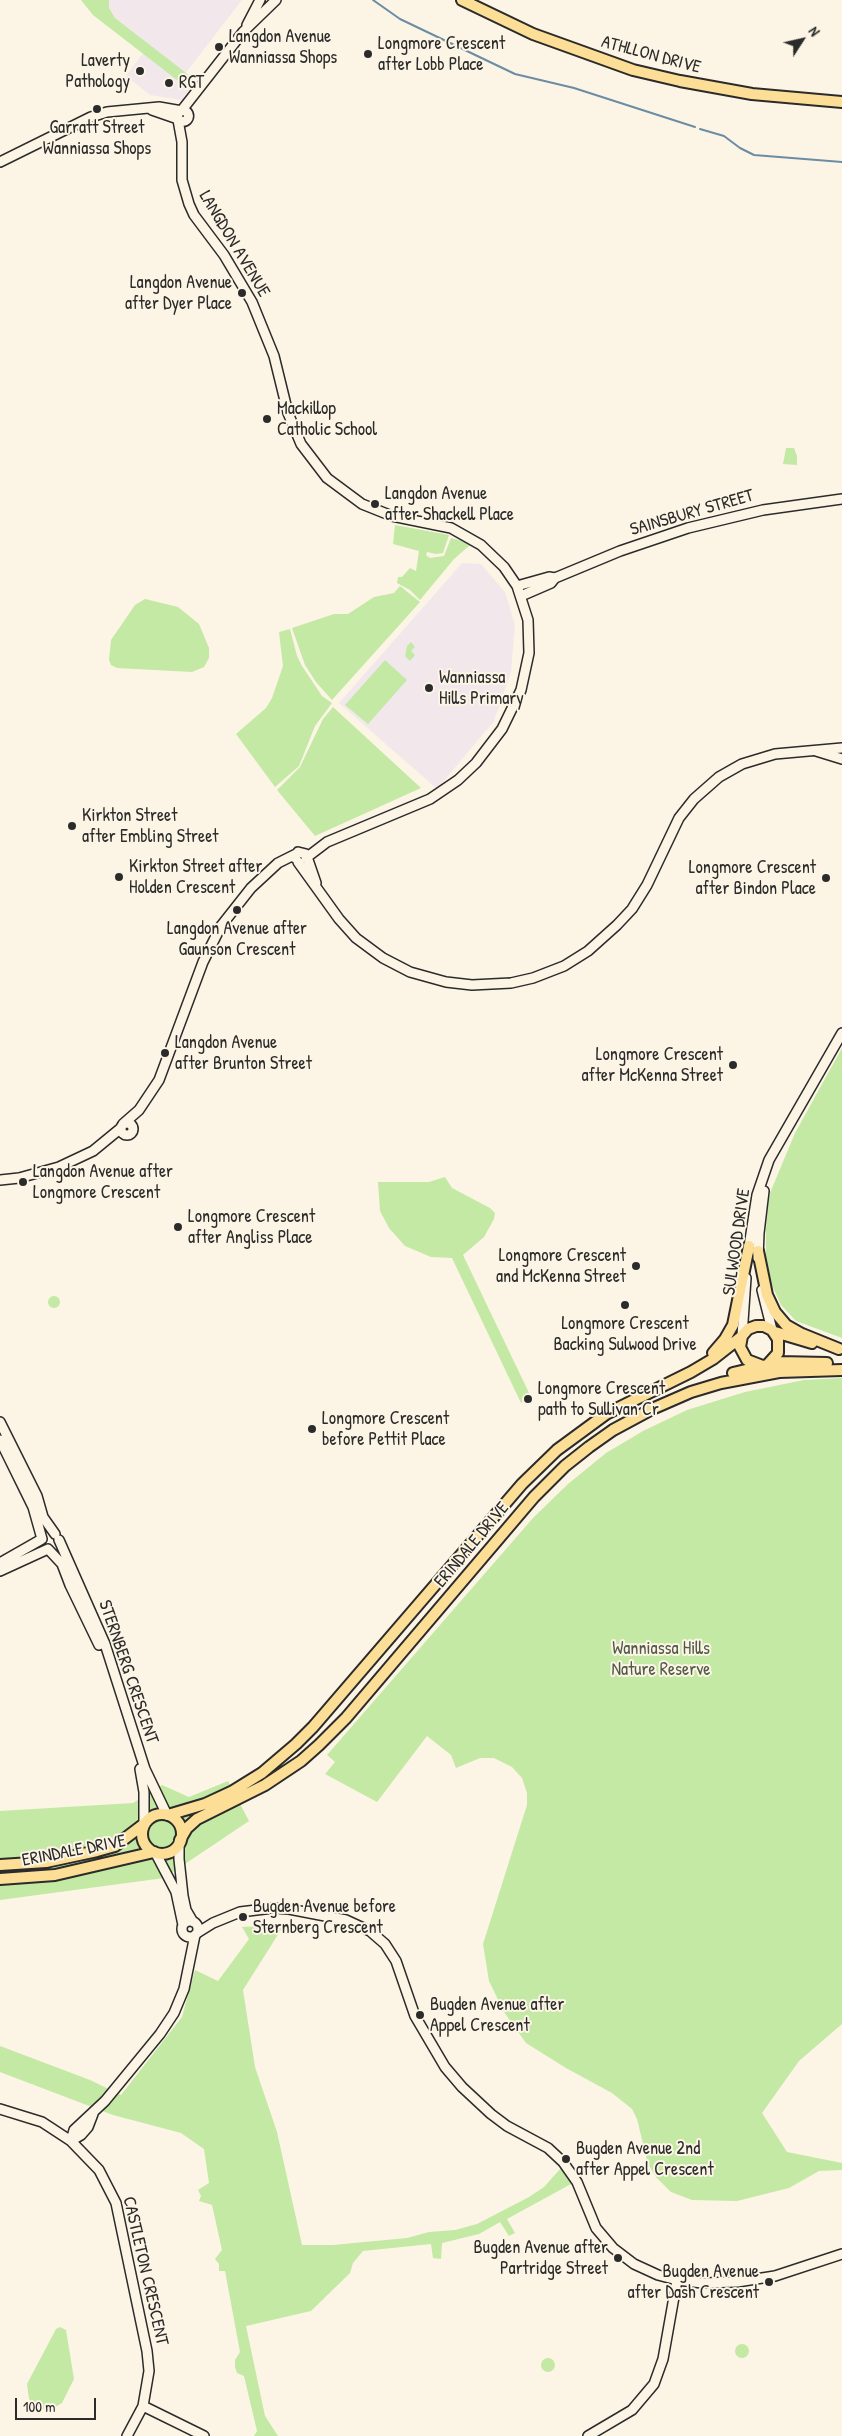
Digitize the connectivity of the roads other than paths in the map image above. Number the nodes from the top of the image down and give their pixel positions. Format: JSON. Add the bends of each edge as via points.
{"nodes":[{"id":1,"x":260,"y":0,"type":"edge"},
{"id":2,"x":276,"y":0,"type":"edge"},
{"id":3,"x":462,"y":0,"type":"edge"},
{"id":4,"x":243,"y":32,"type":"junction"},
{"id":5,"x":842,"y":102,"type":"edge"},
{"id":6,"x":182,"y":116,"type":"junction"},
{"id":7,"x":0,"y":162,"type":"edge"},
{"id":8,"x":840,"y":499,"type":"edge"},
{"id":9,"x":555,"y":578,"type":"junction"},
{"id":10,"x":517,"y":586,"type":"junction"},
{"id":11,"x":521,"y":596,"type":"junction"},
{"id":12,"x":842,"y":748,"type":"edge"},
{"id":13,"x":815,"y":751,"type":"junction"},
{"id":14,"x":842,"y":759,"type":"edge"},
{"id":15,"x":301,"y":858,"type":"junction"},
{"id":16,"x":842,"y":1033,"type":"edge"},
{"id":17,"x":139,"y":1110,"type":"junction"},
{"id":18,"x":123,"y":1129,"type":"junction"},
{"id":19,"x":0,"y":1180,"type":"edge"},
{"id":20,"x":753,"y":1249,"type":"junction"},
{"id":21,"x":773,"y":1331,"type":"junction"},
{"id":22,"x":742,"y":1337,"type":"junction"},
{"id":23,"x":841,"y":1349,"type":"edge"},
{"id":24,"x":765,"y":1364,"type":"junction"},
{"id":25,"x":842,"y":1364,"type":"edge"},
{"id":26,"x":842,"y":1370,"type":"edge"},
{"id":27,"x":670,"y":1381,"type":"junction"},
{"id":28,"x":0,"y":1422,"type":"edge"},
{"id":29,"x":0,"y":1440,"type":"edge"},
{"id":30,"x":534,"y":1497,"type":"junction"},
{"id":31,"x":57,"y":1537,"type":"junction"},
{"id":32,"x":42,"y":1539,"type":"junction"},
{"id":33,"x":48,"y":1549,"type":"junction"},
{"id":34,"x":0,"y":1563,"type":"edge"},
{"id":35,"x":0,"y":1571,"type":"edge"},
{"id":36,"x":111,"y":1668,"type":"junction"},
{"id":37,"x":168,"y":1815,"type":"junction"},
{"id":38,"x":144,"y":1824,"type":"junction"},
{"id":39,"x":180,"y":1841,"type":"junction"},
{"id":40,"x":154,"y":1852,"type":"junction"},
{"id":41,"x":0,"y":1866,"type":"edge"},
{"id":42,"x":0,"y":1879,"type":"edge"},
{"id":43,"x":193,"y":1922,"type":"junction"},
{"id":44,"x":213,"y":1923,"type":"junction"},
{"id":45,"x":183,"y":1925,"type":"junction"},
{"id":46,"x":192,"y":1934,"type":"junction"},
{"id":47,"x":0,"y":2109,"type":"edge"},
{"id":48,"x":59,"y":2132,"type":"junction"},
{"id":49,"x":78,"y":2133,"type":"junction"},
{"id":50,"x":71,"y":2141,"type":"junction"},
{"id":51,"x":84,"y":2152,"type":"junction"},
{"id":52,"x":842,"y":2254,"type":"edge"},
{"id":53,"x":677,"y":2280,"type":"junction"},
{"id":54,"x":143,"y":2406,"type":"junction"},
{"id":55,"x":127,"y":2436,"type":"edge"},
{"id":56,"x":204,"y":2436,"type":"edge"},
{"id":57,"x":588,"y":2436,"type":"edge"}],
"edges":[{"from":1,"to":4,"type":"street","name":"LANGDON AVENUE"},
{"from":2,"to":4,"type":"street","name":"LANGDON AVENUE"},
{"from":3,"to":5,"type":"main road","name":"ATHLLON DRIVE","via":[[511,24],[633,70],[709,87]]},
{"from":4,"to":6,"type":"street","name":"LANGDON AVENUE"},
{"from":6,"to":7,"type":"street","via":[[159,107],[122,109],[91,117]]},
{"from":6,"to":10,"type":"street","name":"LANGDON AVENUE","via":[[185,136],[180,168],[189,204],[252,302],[274,356],[293,429],[314,463],[336,486],[374,509],[401,518],[439,524],[478,543],[504,567]]},
{"from":8,"to":9,"type":"street","name":"SAINSBURY STREET","via":[[763,510],[688,528]]},
{"from":9,"to":10,"type":"street","name":"SAINSBURY STREET"},
{"from":9,"to":11,"type":"street","name":"SAINSBURY STREET","via":[[551,583]]},
{"from":10,"to":11,"type":"street","name":"LANGDON AVENUE"},
{"from":11,"to":15,"type":"street","name":"LANGDON AVENUE","via":[[530,636],[527,670],[514,707],[482,757],[458,780],[430,799],[313,848]]},
{"from":12,"to":13,"type":"street"},
{"from":13,"to":14,"type":"street"},
{"from":13,"to":15,"type":"street","via":[[784,752],[759,758],[734,768],[706,787],[679,818],[642,893],[617,925],[588,951],[564,966],[511,983],[472,985],[446,982],[410,972],[384,958],[356,938],[339,919]]},
{"from":15,"to":17,"type":"street","name":"LANGDON AVENUE","via":[[273,869],[240,900],[218,931],[203,962],[166,1064]]},
{"from":16,"to":20,"type":"street","name":"SULWOOD DRIVE","via":[[770,1160],[757,1195]]},
{"from":17,"to":18,"type":"street","name":"LANGDON AVENUE"},
{"from":17,"to":18,"type":"street","name":"LANGDON AVENUE","via":[[131,1134]]},
{"from":18,"to":19,"type":"street","name":"LANGDON AVENUE","via":[[88,1154],[59,1167]]},
{"from":20,"to":21,"type":"street","name":"SULWOOD DRIVE"},
{"from":20,"to":22,"type":"street","name":"SULWOOD DRIVE"},
{"from":20,"to":23,"type":"main road","via":[[775,1312],[802,1334]]},
{"from":20,"to":27,"type":"main road","via":[[730,1332],[715,1351]]},
{"from":21,"to":22,"type":"main road","via":[[756,1326],[748,1329]]},
{"from":21,"to":23,"type":"main road"},
{"from":21,"to":24,"type":"main road","via":[[780,1346],[778,1353]]},
{"from":22,"to":24,"type":"main road","via":[[742,1354],[753,1364]]},
{"from":22,"to":27,"type":"main road","name":"ERINDALE DRIVE","via":[[713,1358]]},
{"from":24,"to":25,"type":"main road"},
{"from":24,"to":30,"type":"main road","via":[[686,1387],[628,1415],[563,1464]]},
{"from":26,"to":30,"type":"main road","name":"ERINDALE DRIVE","via":[[763,1374],[721,1383],[671,1400],[632,1419],[588,1447]]},
{"from":27,"to":37,"type":"main road","name":"ERINDALE DRIVE","via":[[591,1424],[540,1465],[313,1727],[278,1760],[246,1784],[220,1798]]},
{"from":28,"to":31,"type":"street","name":"STERNBERG CRESCENT","via":[[37,1496],[43,1517]]},
{"from":29,"to":32,"type":"street","via":[[33,1506]]},
{"from":30,"to":39,"type":"main road","name":"ERINDALE DRIVE","via":[[346,1718],[319,1745],[265,1785],[197,1819]]},
{"from":31,"to":32,"type":"street","via":[[47,1532]]},
{"from":31,"to":33,"type":"street","via":[[56,1548]]},
{"from":31,"to":36,"type":"street","name":"STERNBERG CRESCENT","via":[[98,1627]]},
{"from":32,"to":33,"type":"street","via":[[42,1544]]},
{"from":32,"to":34,"type":"street"},
{"from":33,"to":35,"type":"street"},
{"from":33,"to":36,"type":"street","name":"STERNBERG CRESCENT","via":[[62,1564]]},
{"from":36,"to":37,"type":"street","name":"STERNBERG CRESCENT","via":[[145,1769]]},
{"from":36,"to":38,"type":"street","name":"STERNBERG CRESCENT","via":[[140,1768]]},
{"from":37,"to":38,"type":"main road","via":[[152,1816]]},
{"from":37,"to":39,"type":"main road","via":[[179,1825]]},
{"from":38,"to":40,"type":"main road","via":[[142,1838]]},
{"from":38,"to":41,"type":"main road","name":"ERINDALE DRIVE","via":[[115,1846],[46,1862]]},
{"from":39,"to":40,"type":"main road","via":[[171,1851]]},
{"from":39,"to":43,"type":"street","via":[[183,1896]]},
{"from":40,"to":42,"type":"main road","name":"ERINDALE DRIVE","via":[[55,1875]]},
{"from":40,"to":45,"type":"street","via":[[176,1892]]},
{"from":43,"to":44,"type":"street"},
{"from":43,"to":45,"type":"street"},
{"from":43,"to":46,"type":"street","via":[[197,1926]]},
{"from":44,"to":46,"type":"street"},
{"from":44,"to":53,"type":"street","via":[[244,1911],[281,1908],[346,1920],[370,1931],[393,1955],[421,2027],[454,2078],[499,2120],[548,2148],[563,2162],[577,2182],[596,2228],[617,2252],[650,2272]]},
{"from":45,"to":46,"type":"street","via":[[182,1932]]},
{"from":46,"to":49,"type":"street","via":[[192,1953],[184,1989],[174,2013],[107,2098],[85,2118]]},
{"from":47,"to":48,"type":"street","name":"CASTLETON CRESCENT","via":[[34,2118]]},
{"from":48,"to":49,"type":"street"},
{"from":48,"to":50,"type":"street","name":"CASTLETON CRESCENT"},
{"from":49,"to":50,"type":"street"},
{"from":49,"to":51,"type":"street"},
{"from":50,"to":51,"type":"street","name":"CASTLETON CRESCENT"},
{"from":51,"to":54,"type":"street","name":"CASTLETON CRESCENT","via":[[110,2190],[120,2218],[148,2358],[148,2385]]},
{"from":52,"to":53,"type":"street","via":[[759,2279]]},
{"from":53,"to":57,"type":"street","via":[[663,2359],[654,2384],[627,2414]]},
{"from":54,"to":55,"type":"street","name":"CASTLETON CRESCENT"},
{"from":54,"to":56,"type":"street"}]}
